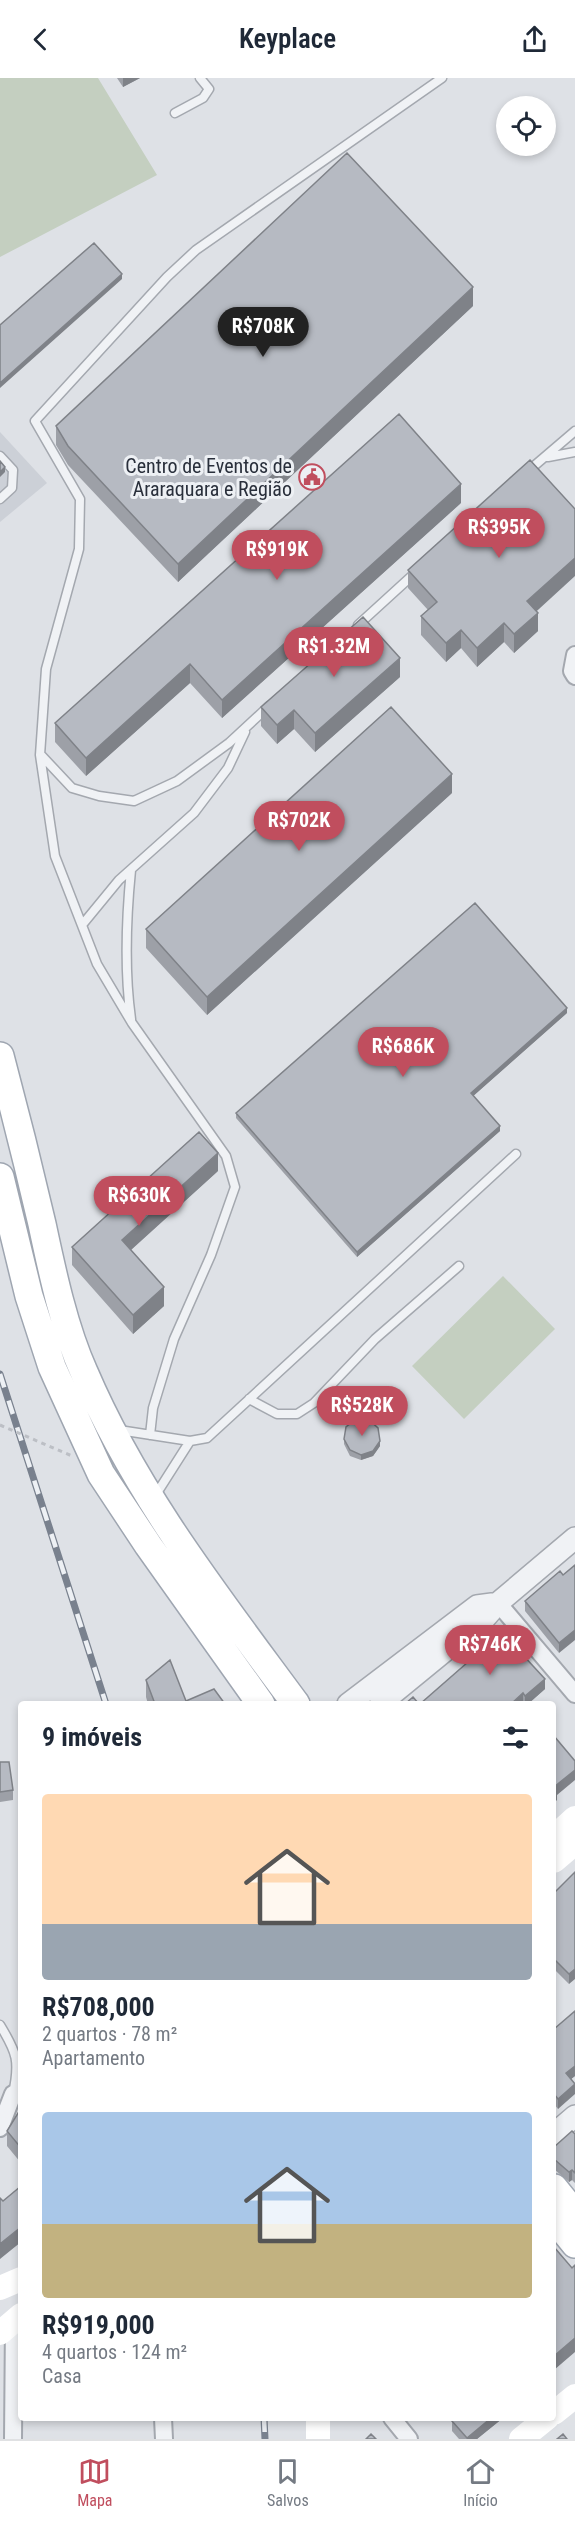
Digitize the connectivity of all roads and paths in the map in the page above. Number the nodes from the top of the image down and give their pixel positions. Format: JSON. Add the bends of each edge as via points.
{"nodes":[{"id":1,"x":200,"y":78,"type":"edge"},
{"id":2,"x":442,"y":78,"type":"edge"},
{"id":3,"x":175,"y":113,"type":"dead end"},
{"id":4,"x":575,"y":431,"type":"edge"},
{"id":5,"x":575,"y":452,"type":"edge"},
{"id":6,"x":0,"y":456,"type":"edge"},
{"id":7,"x":544,"y":457,"type":"junction"},
{"id":8,"x":518,"y":481,"type":"edge"},
{"id":9,"x":0,"y":499,"type":"edge"},
{"id":10,"x":421,"y":567,"type":"edge"},
{"id":11,"x":352,"y":631,"type":"edge"},
{"id":12,"x":575,"y":655,"type":"edge"},
{"id":13,"x":575,"y":676,"type":"edge"},
{"id":14,"x":274,"y":702,"type":"edge"},
{"id":15,"x":248,"y":726,"type":"junction"},
{"id":16,"x":40,"y":755,"type":"junction"},
{"id":17,"x":131,"y":870,"type":"junction"},
{"id":18,"x":82,"y":925,"type":"junction"},
{"id":19,"x":132,"y":1023,"type":"junction"},
{"id":20,"x":0,"y":1056,"type":"edge"},
{"id":21,"x":516,"y":1154,"type":"dead end"},
{"id":22,"x":0,"y":1177,"type":"edge"},
{"id":23,"x":459,"y":1266,"type":"dead end"},
{"id":24,"x":249,"y":1399,"type":"junction"},
{"id":25,"x":0,"y":1425,"type":"edge"},
{"id":26,"x":112,"y":1430,"type":"junction"},
{"id":27,"x":150,"y":1435,"type":"junction"},
{"id":28,"x":190,"y":1441,"type":"junction"},
{"id":29,"x":72,"y":1456,"type":"dead end"},
{"id":30,"x":152,"y":1502,"type":"junction"},
{"id":31,"x":575,"y":1538,"type":"edge"},
{"id":32,"x":498,"y":1603,"type":"junction"},
{"id":33,"x":575,"y":1694,"type":"edge"},
{"id":34,"x":259,"y":1701,"type":"edge"},
{"id":35,"x":294,"y":1701,"type":"edge"},
{"id":36,"x":352,"y":1701,"type":"edge"},
{"id":37,"x":384,"y":1701,"type":"edge"},
{"id":38,"x":575,"y":1818,"type":"edge"},
{"id":39,"x":556,"y":1835,"type":"edge"},
{"id":40,"x":575,"y":1843,"type":"edge"},
{"id":41,"x":556,"y":1859,"type":"edge"},
{"id":42,"x":0,"y":2025,"type":"edge"},
{"id":43,"x":13,"y":2094,"type":"joint"},
{"id":44,"x":575,"y":2116,"type":"edge"},
{"id":45,"x":0,"y":2128,"type":"edge"},
{"id":46,"x":556,"y":2132,"type":"edge"},
{"id":47,"x":556,"y":2190,"type":"edge"},
{"id":48,"x":575,"y":2214,"type":"edge"},
{"id":49,"x":556,"y":2220,"type":"edge"},
{"id":50,"x":575,"y":2244,"type":"edge"},
{"id":51,"x":18,"y":2280,"type":"edge"},
{"id":52,"x":0,"y":2288,"type":"edge"},
{"id":53,"x":12,"y":2323,"type":"edge"},
{"id":54,"x":575,"y":2396,"type":"edge"},
{"id":55,"x":556,"y":2411,"type":"edge"},
{"id":56,"x":163,"y":2421,"type":"edge"},
{"id":57,"x":318,"y":2421,"type":"edge"},
{"id":58,"x":395,"y":2421,"type":"edge"},
{"id":59,"x":544,"y":2421,"type":"edge"},
{"id":60,"x":13,"y":2439,"type":"edge"},
{"id":61,"x":164,"y":2439,"type":"edge"},
{"id":62,"x":318,"y":2439,"type":"edge"},
{"id":63,"x":410,"y":2439,"type":"edge"},
{"id":64,"x":521,"y":2439,"type":"edge"}],
"edges":[{"from":1,"to":3,"type":"lane","via":[[209,89],[203,98]]},
{"from":2,"to":16,"type":"lane","via":[[196,250],[35,421],[80,499],[79,549],[46,669]]},
{"from":4,"to":7,"type":"lane"},
{"from":5,"to":7,"type":"lane"},
{"from":6,"to":9,"type":"lane","via":[[13,470],[12,488]]},
{"from":7,"to":8,"type":"lane"},
{"from":10,"to":11,"type":"lane"},
{"from":12,"to":13,"type":"street"},
{"from":14,"to":15,"type":"lane"},
{"from":15,"to":16,"type":"lane","via":[[177,781],[134,801],[72,788]]},
{"from":15,"to":17,"type":"lane","via":[[228,768],[194,813]]},
{"from":16,"to":18,"type":"lane","via":[[55,856]]},
{"from":17,"to":18,"type":"lane"},
{"from":17,"to":19,"type":"lane","via":[[125,931]]},
{"from":18,"to":19,"type":"lane","via":[[97,964]]},
{"from":19,"to":27,"type":"lane","via":[[226,1156],[235,1187],[211,1255],[174,1339],[153,1408]]},
{"from":20,"to":26,"type":"main road","via":[[54,1280],[83,1370]]},
{"from":21,"to":24,"type":"lane"},
{"from":22,"to":34,"type":"main road","via":[[52,1367],[101,1474]]},
{"from":23,"to":24,"type":"lane","via":[[375,1339],[314,1403],[297,1414],[277,1414]]},
{"from":24,"to":28,"type":"lane","via":[[207,1438]]},
{"from":25,"to":29,"type":"path","bridge":true},
{"from":26,"to":27,"type":"lane"},
{"from":26,"to":30,"type":"main road"},
{"from":27,"to":28,"type":"lane"},
{"from":28,"to":30,"type":"lane"},
{"from":30,"to":35,"type":"main road"},
{"from":31,"to":32,"type":"street"},
{"from":32,"to":33,"type":"street"},
{"from":32,"to":36,"type":"street","via":[[477,1606]]},
{"from":32,"to":37,"type":"street"},
{"from":38,"to":39,"type":"main road"},
{"from":40,"to":41,"type":"main road"},
{"from":42,"to":43,"type":"lane","via":[[15,2050],[18,2073]]},
{"from":43,"to":45,"type":"street"},
{"from":44,"to":46,"type":"street"},
{"from":47,"to":48,"type":"main road"},
{"from":49,"to":50,"type":"main road"},
{"from":51,"to":52,"type":"main road"},
{"from":53,"to":60,"type":"street"},
{"from":54,"to":55,"type":"main road"},
{"from":56,"to":61,"type":"street"},
{"from":57,"to":62,"type":"main road"},
{"from":58,"to":63,"type":"street"},
{"from":59,"to":64,"type":"main road"}]}
